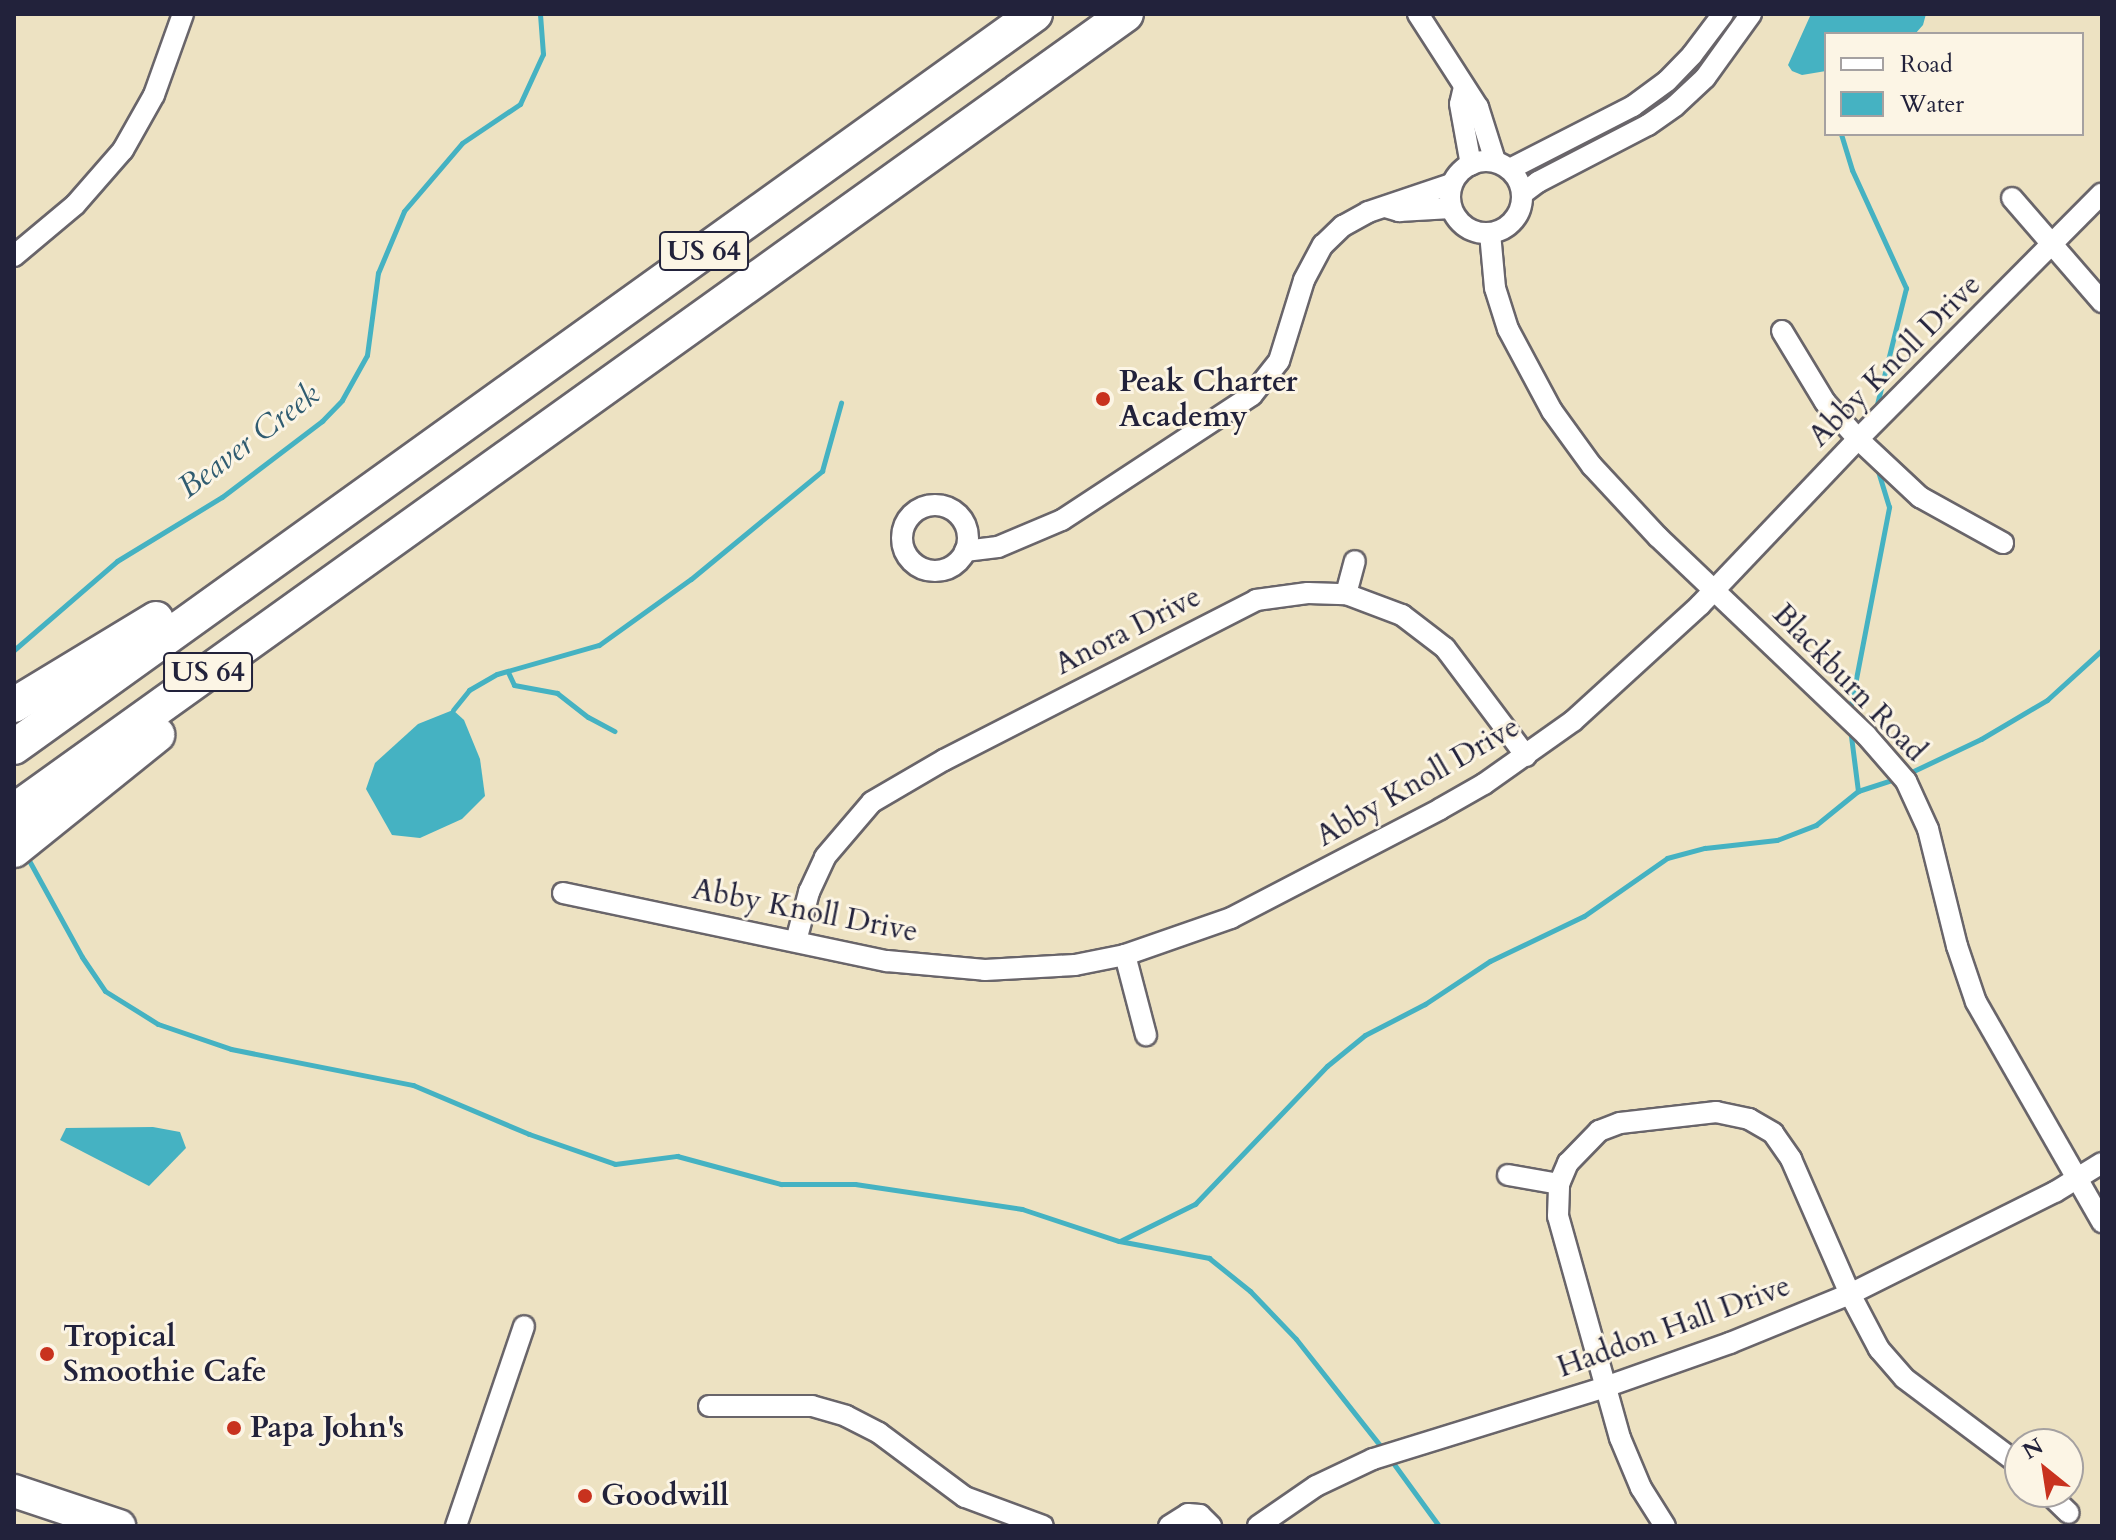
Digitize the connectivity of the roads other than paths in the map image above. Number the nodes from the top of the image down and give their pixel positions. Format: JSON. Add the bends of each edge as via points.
{"nodes":[{"id":1,"x":183,"y":14,"type":"edge"},
{"id":2,"x":1035,"y":14,"type":"edge"},
{"id":3,"x":1105,"y":14,"type":"edge"},
{"id":4,"x":1126,"y":14,"type":"edge"},
{"id":5,"x":1418,"y":14,"type":"edge"},
{"id":6,"x":1751,"y":14,"type":"edge"},
{"id":7,"x":1718,"y":22,"type":"edge"},
{"id":8,"x":1733,"y":42,"type":"junction"},
{"id":9,"x":1038,"y":75,"type":"junction"},
{"id":10,"x":1464,"y":87,"type":"junction"},
{"id":11,"x":1471,"y":165,"type":"junction"},
{"id":12,"x":1502,"y":165,"type":"junction"},
{"id":13,"x":1451,"y":184,"type":"junction"},
{"id":14,"x":2102,"y":193,"type":"edge"},
{"id":15,"x":1522,"y":194,"type":"junction"},
{"id":16,"x":2012,"y":198,"type":"dead end"},
{"id":17,"x":1385,"y":207,"type":"junction"},
{"id":18,"x":1451,"y":208,"type":"junction"},
{"id":19,"x":1490,"y":233,"type":"junction"},
{"id":20,"x":2052,"y":245,"type":"junction"},
{"id":21,"x":14,"y":256,"type":"edge"},
{"id":22,"x":2102,"y":302,"type":"edge"},
{"id":23,"x":1782,"y":331,"type":"dead end"},
{"id":24,"x":1858,"y":439,"type":"junction"},
{"id":25,"x":372,"y":489,"type":"junction"},
{"id":26,"x":402,"y":532,"type":"junction"},
{"id":27,"x":966,"y":541,"type":"dead end"},
{"id":28,"x":2003,"y":543,"type":"dead end"},
{"id":29,"x":1355,"y":561,"type":"dead end"},
{"id":30,"x":1715,"y":591,"type":"junction"},
{"id":31,"x":1346,"y":594,"type":"junction"},
{"id":32,"x":14,"y":705,"type":"edge"},
{"id":33,"x":14,"y":747,"type":"edge"},
{"id":34,"x":1526,"y":756,"type":"junction"},
{"id":35,"x":14,"y":811,"type":"edge"},
{"id":36,"x":14,"y":850,"type":"edge"},
{"id":37,"x":563,"y":893,"type":"dead end"},
{"id":38,"x":796,"y":941,"type":"junction"},
{"id":39,"x":1125,"y":955,"type":"junction"},
{"id":40,"x":1146,"y":1035,"type":"dead end"},
{"id":41,"x":2102,"y":1163,"type":"edge"},
{"id":42,"x":1508,"y":1175,"type":"dead end"},
{"id":43,"x":2075,"y":1179,"type":"junction"},
{"id":44,"x":1559,"y":1184,"type":"junction"},
{"id":45,"x":2102,"y":1222,"type":"edge"},
{"id":46,"x":1850,"y":1294,"type":"junction"},
{"id":47,"x":524,"y":1326,"type":"dead end"},
{"id":48,"x":1605,"y":1387,"type":"junction"},
{"id":49,"x":709,"y":1406,"type":"dead end"},
{"id":50,"x":2004,"y":1453,"type":"edge"},
{"id":51,"x":14,"y":1491,"type":"edge"},
{"id":52,"x":2064,"y":1508,"type":"edge"},
{"id":53,"x":2069,"y":1513,"type":"dead end"},
{"id":54,"x":119,"y":1526,"type":"edge"},
{"id":55,"x":456,"y":1526,"type":"edge"},
{"id":56,"x":1043,"y":1526,"type":"edge"},
{"id":57,"x":1169,"y":1526,"type":"edge"},
{"id":58,"x":1211,"y":1526,"type":"edge"},
{"id":59,"x":1258,"y":1526,"type":"edge"},
{"id":60,"x":1665,"y":1526,"type":"edge"}],
"edges":[{"from":1,"to":21,"type":"street","via":[[154,95],[123,150],[75,205]]},
{"from":2,"to":25,"type":"highway","number":"US 64"},
{"from":3,"to":9,"type":"highway"},
{"from":4,"to":9,"type":"highway","number":"US 64"},
{"from":5,"to":10,"type":"street"},
{"from":6,"to":8,"type":"street"},
{"from":7,"to":8,"type":"street"},
{"from":7,"to":12,"type":"street","via":[[1667,81],[1633,106]]},
{"from":8,"to":15,"type":"street","via":[[1705,78],[1657,119]]},
{"from":9,"to":26,"type":"highway","number":"US 64"},
{"from":10,"to":11,"type":"street","via":[[1460,104]]},
{"from":10,"to":12,"type":"street"},
{"from":11,"to":12,"type":"street"},
{"from":11,"to":13,"type":"street"},
{"from":12,"to":15,"type":"street","via":[[1519,181]]},
{"from":13,"to":17,"type":"street"},
{"from":13,"to":18,"type":"street"},
{"from":14,"to":20,"type":"street","name":"Abby Knoll Drive"},
{"from":15,"to":19,"type":"street","via":[[1510,224]]},
{"from":16,"to":20,"type":"street"},
{"from":17,"to":18,"type":"street"},
{"from":17,"to":27,"type":"street","via":[[1356,218],[1323,245],[1304,280],[1279,361],[1252,395],[1062,520],[1034,534]]},
{"from":18,"to":19,"type":"street","via":[[1466,228]]},
{"from":19,"to":30,"type":"street","name":"Blackburn Road","via":[[1499,305],[1515,347],[1552,411],[1601,476]]},
{"from":20,"to":22,"type":"street"},
{"from":20,"to":24,"type":"street","name":"Abby Knoll Drive"},
{"from":23,"to":24,"type":"street","via":[[1825,402]]},
{"from":24,"to":28,"type":"street","via":[[1920,497]]},
{"from":24,"to":30,"type":"street","name":"Abby Knoll Drive"},
{"from":25,"to":32,"type":"highway"},
{"from":25,"to":33,"type":"highway","number":"US 64"},
{"from":26,"to":35,"type":"highway","number":"US 64"},
{"from":26,"to":36,"type":"highway"},
{"from":29,"to":31,"type":"street"},
{"from":30,"to":34,"type":"street","name":"Abby Knoll Drive","via":[[1627,675]]},
{"from":30,"to":43,"type":"street","name":"Blackburn Road","via":[[1866,735],[1906,781],[1928,829],[1976,1002]]},
{"from":31,"to":34,"type":"street","name":"Anora Drive","via":[[1402,615],[1445,648]]},
{"from":31,"to":38,"type":"street","name":"Anora Drive","via":[[1280,595],[1231,611],[894,787],[855,819],[825,857]]},
{"from":34,"to":39,"type":"street","name":"Abby Knoll Drive","via":[[1288,890],[1203,929]]},
{"from":37,"to":38,"type":"street","name":"Abby Knoll Drive"},
{"from":38,"to":39,"type":"street","name":"Abby Knoll Drive","via":[[887,961],[985,970],[1075,965]]},
{"from":39,"to":40,"type":"street"},
{"from":41,"to":43,"type":"street","name":"Haddon Hall Drive"},
{"from":42,"to":44,"type":"street"},
{"from":43,"to":45,"type":"street","name":"Blackburn Road"},
{"from":43,"to":46,"type":"street","name":"Haddon Hall Drive"},
{"from":44,"to":46,"type":"street","via":[[1584,1143],[1620,1123],[1716,1112],[1749,1119],[1773,1133],[1791,1159]]},
{"from":44,"to":48,"type":"street","via":[[1558,1216]]},
{"from":46,"to":48,"type":"street","name":"Haddon Hall Drive"},
{"from":46,"to":50,"type":"street","via":[[1879,1349],[1904,1378]]},
{"from":47,"to":55,"type":"street"},
{"from":48,"to":59,"type":"street","name":"Haddon Hall Drive","via":[[1373,1459],[1316,1486]]},
{"from":48,"to":60,"type":"street","via":[[1634,1472]]},
{"from":49,"to":56,"type":"street","via":[[812,1406],[846,1416],[879,1433],[965,1497]]},
{"from":51,"to":54,"type":"main road"},
{"from":52,"to":53,"type":"street"},
{"from":57,"to":58,"type":"street","via":[[1188,1514],[1200,1515]]}]}
